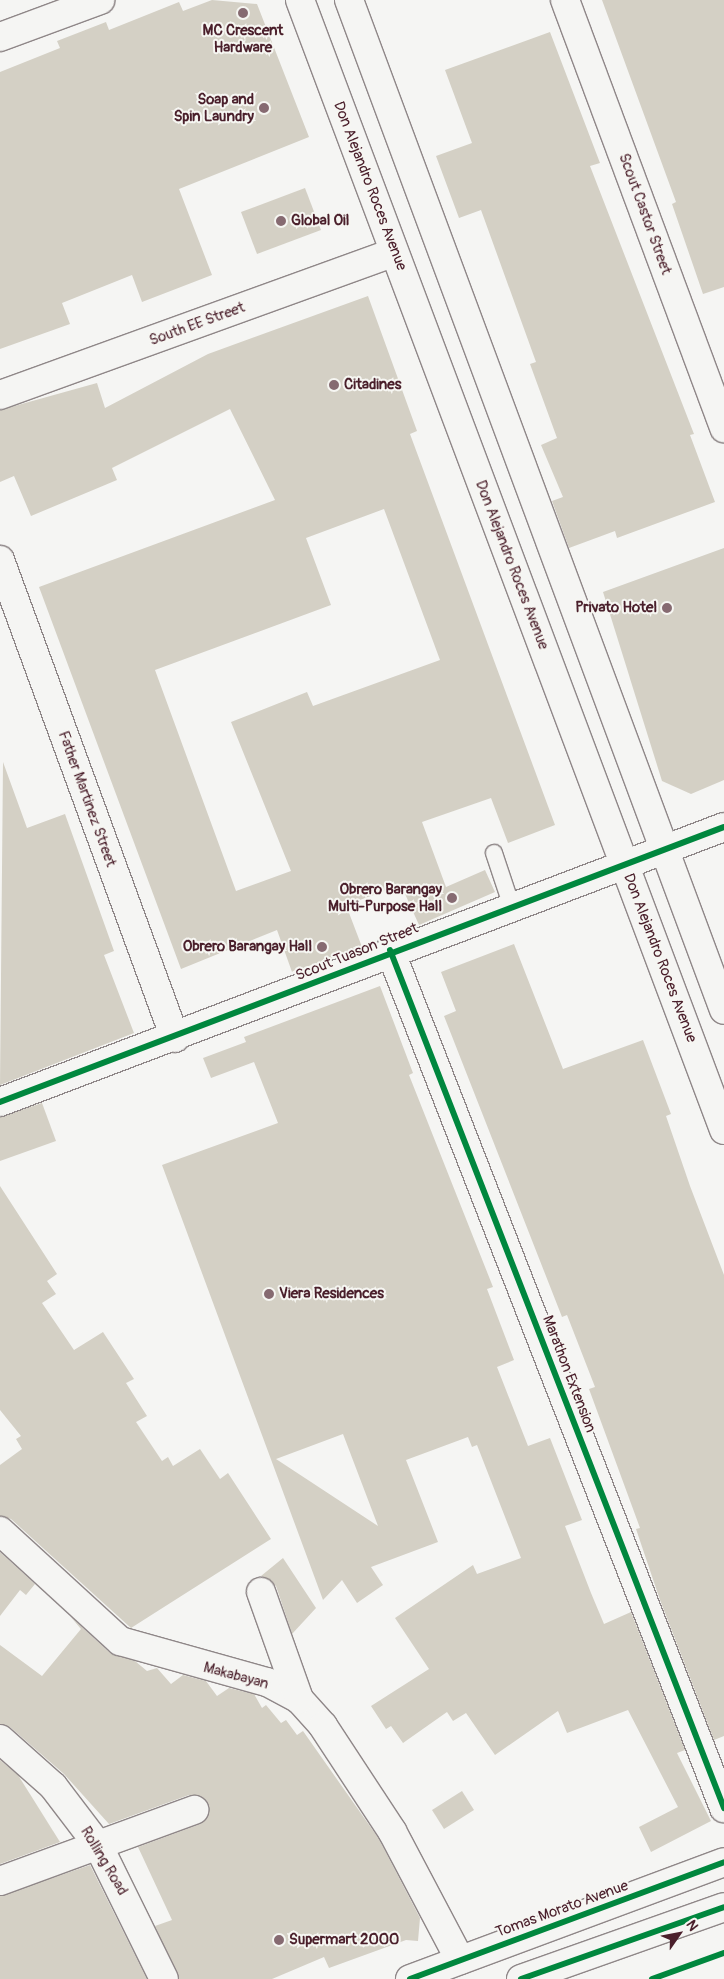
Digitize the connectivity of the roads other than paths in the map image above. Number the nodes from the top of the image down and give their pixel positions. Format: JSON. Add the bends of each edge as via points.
{"nodes":[{"id":1,"x":100,"y":0,"type":"edge"},
{"id":2,"x":300,"y":0,"type":"edge"},
{"id":3,"x":348,"y":0,"type":"edge"},
{"id":4,"x":565,"y":0,"type":"edge"},
{"id":5,"x":55,"y":8,"type":"edge"},
{"id":6,"x":0,"y":37,"type":"edge"},
{"id":7,"x":394,"y":252,"type":"junction"},
{"id":8,"x":0,"y":395,"type":"edge"},
{"id":9,"x":724,"y":428,"type":"edge"},
{"id":10,"x":0,"y":560,"type":"edge"},
{"id":11,"x":724,"y":828,"type":"edge"},
{"id":12,"x":665,"y":851,"type":"junction"},
{"id":13,"x":494,"y":853,"type":"dead end"},
{"id":14,"x":625,"y":866,"type":"junction"},
{"id":15,"x":512,"y":907,"type":"junction"},
{"id":16,"x":390,"y":950,"type":"junction"},
{"id":17,"x":724,"y":1010,"type":"edge"},
{"id":18,"x":175,"y":1038,"type":"junction"},
{"id":19,"x":0,"y":1102,"type":"edge"},
{"id":20,"x":724,"y":1130,"type":"edge"},
{"id":21,"x":0,"y":1531,"type":"edge"},
{"id":22,"x":261,"y":1592,"type":"dead end"},
{"id":23,"x":299,"y":1699,"type":"junction"},
{"id":24,"x":0,"y":1739,"type":"edge"},
{"id":25,"x":719,"y":1778,"type":"edge"},
{"id":26,"x":724,"y":1808,"type":"edge"},
{"id":27,"x":194,"y":1810,"type":"dead end"},
{"id":28,"x":98,"y":1845,"type":"junction"},
{"id":29,"x":724,"y":1862,"type":"edge"},
{"id":30,"x":0,"y":1881,"type":"edge"},
{"id":31,"x":724,"y":1907,"type":"edge"},
{"id":32,"x":460,"y":1960,"type":"junction"},
{"id":33,"x":164,"y":1979,"type":"edge"},
{"id":34,"x":410,"y":1979,"type":"edge"},
{"id":35,"x":521,"y":1979,"type":"edge"}],
"edges":[{"from":1,"to":5,"type":"street"},
{"from":2,"to":7,"type":"street","name":"Don Alejandro Roces Avenue"},
{"from":3,"to":12,"type":"street"},
{"from":4,"to":9,"type":"street","name":"Scout Castor Street"},
{"from":5,"to":6,"type":"street"},
{"from":7,"to":8,"type":"street","name":"South EE Street"},
{"from":7,"to":14,"type":"street","name":"Don Alejandro Roces Avenue"},
{"from":10,"to":18,"type":"street","name":"Father Martinez Street"},
{"from":11,"to":12,"type":"street","name":"Scout Tuason Street"},
{"from":12,"to":14,"type":"street","name":"Scout Tuason Street"},
{"from":12,"to":17,"type":"street"},
{"from":13,"to":15,"type":"lane"},
{"from":14,"to":15,"type":"street","name":"Scout Tuason Street"},
{"from":14,"to":20,"type":"street","name":"Don Alejandro Roces Avenue"},
{"from":15,"to":16,"type":"street","name":"Scout Tuason Street"},
{"from":16,"to":18,"type":"street","name":"Scout Tuason Street"},
{"from":16,"to":25,"type":"street","name":"Marathon Extension"},
{"from":18,"to":19,"type":"street","name":"Scout Tuason Street"},
{"from":21,"to":23,"type":"street","name":"Makabayan","via":[[120,1641],[268,1682]]},
{"from":22,"to":23,"type":"street"},
{"from":23,"to":32,"type":"street","name":"Makabayan","via":[[323,1726],[392,1832]]},
{"from":24,"to":28,"type":"street","name":"Rolling Road","via":[[53,1786]]},
{"from":25,"to":26,"type":"street","name":"Marathon Extension"},
{"from":27,"to":28,"type":"street"},
{"from":28,"to":30,"type":"street"},
{"from":28,"to":33,"type":"street","name":"Rolling Road"},
{"from":29,"to":32,"type":"street","name":"Tomas Morato Avenue"},
{"from":31,"to":35,"type":"street"},
{"from":32,"to":34,"type":"street","name":"Tomas Morato Avenue"}]}
